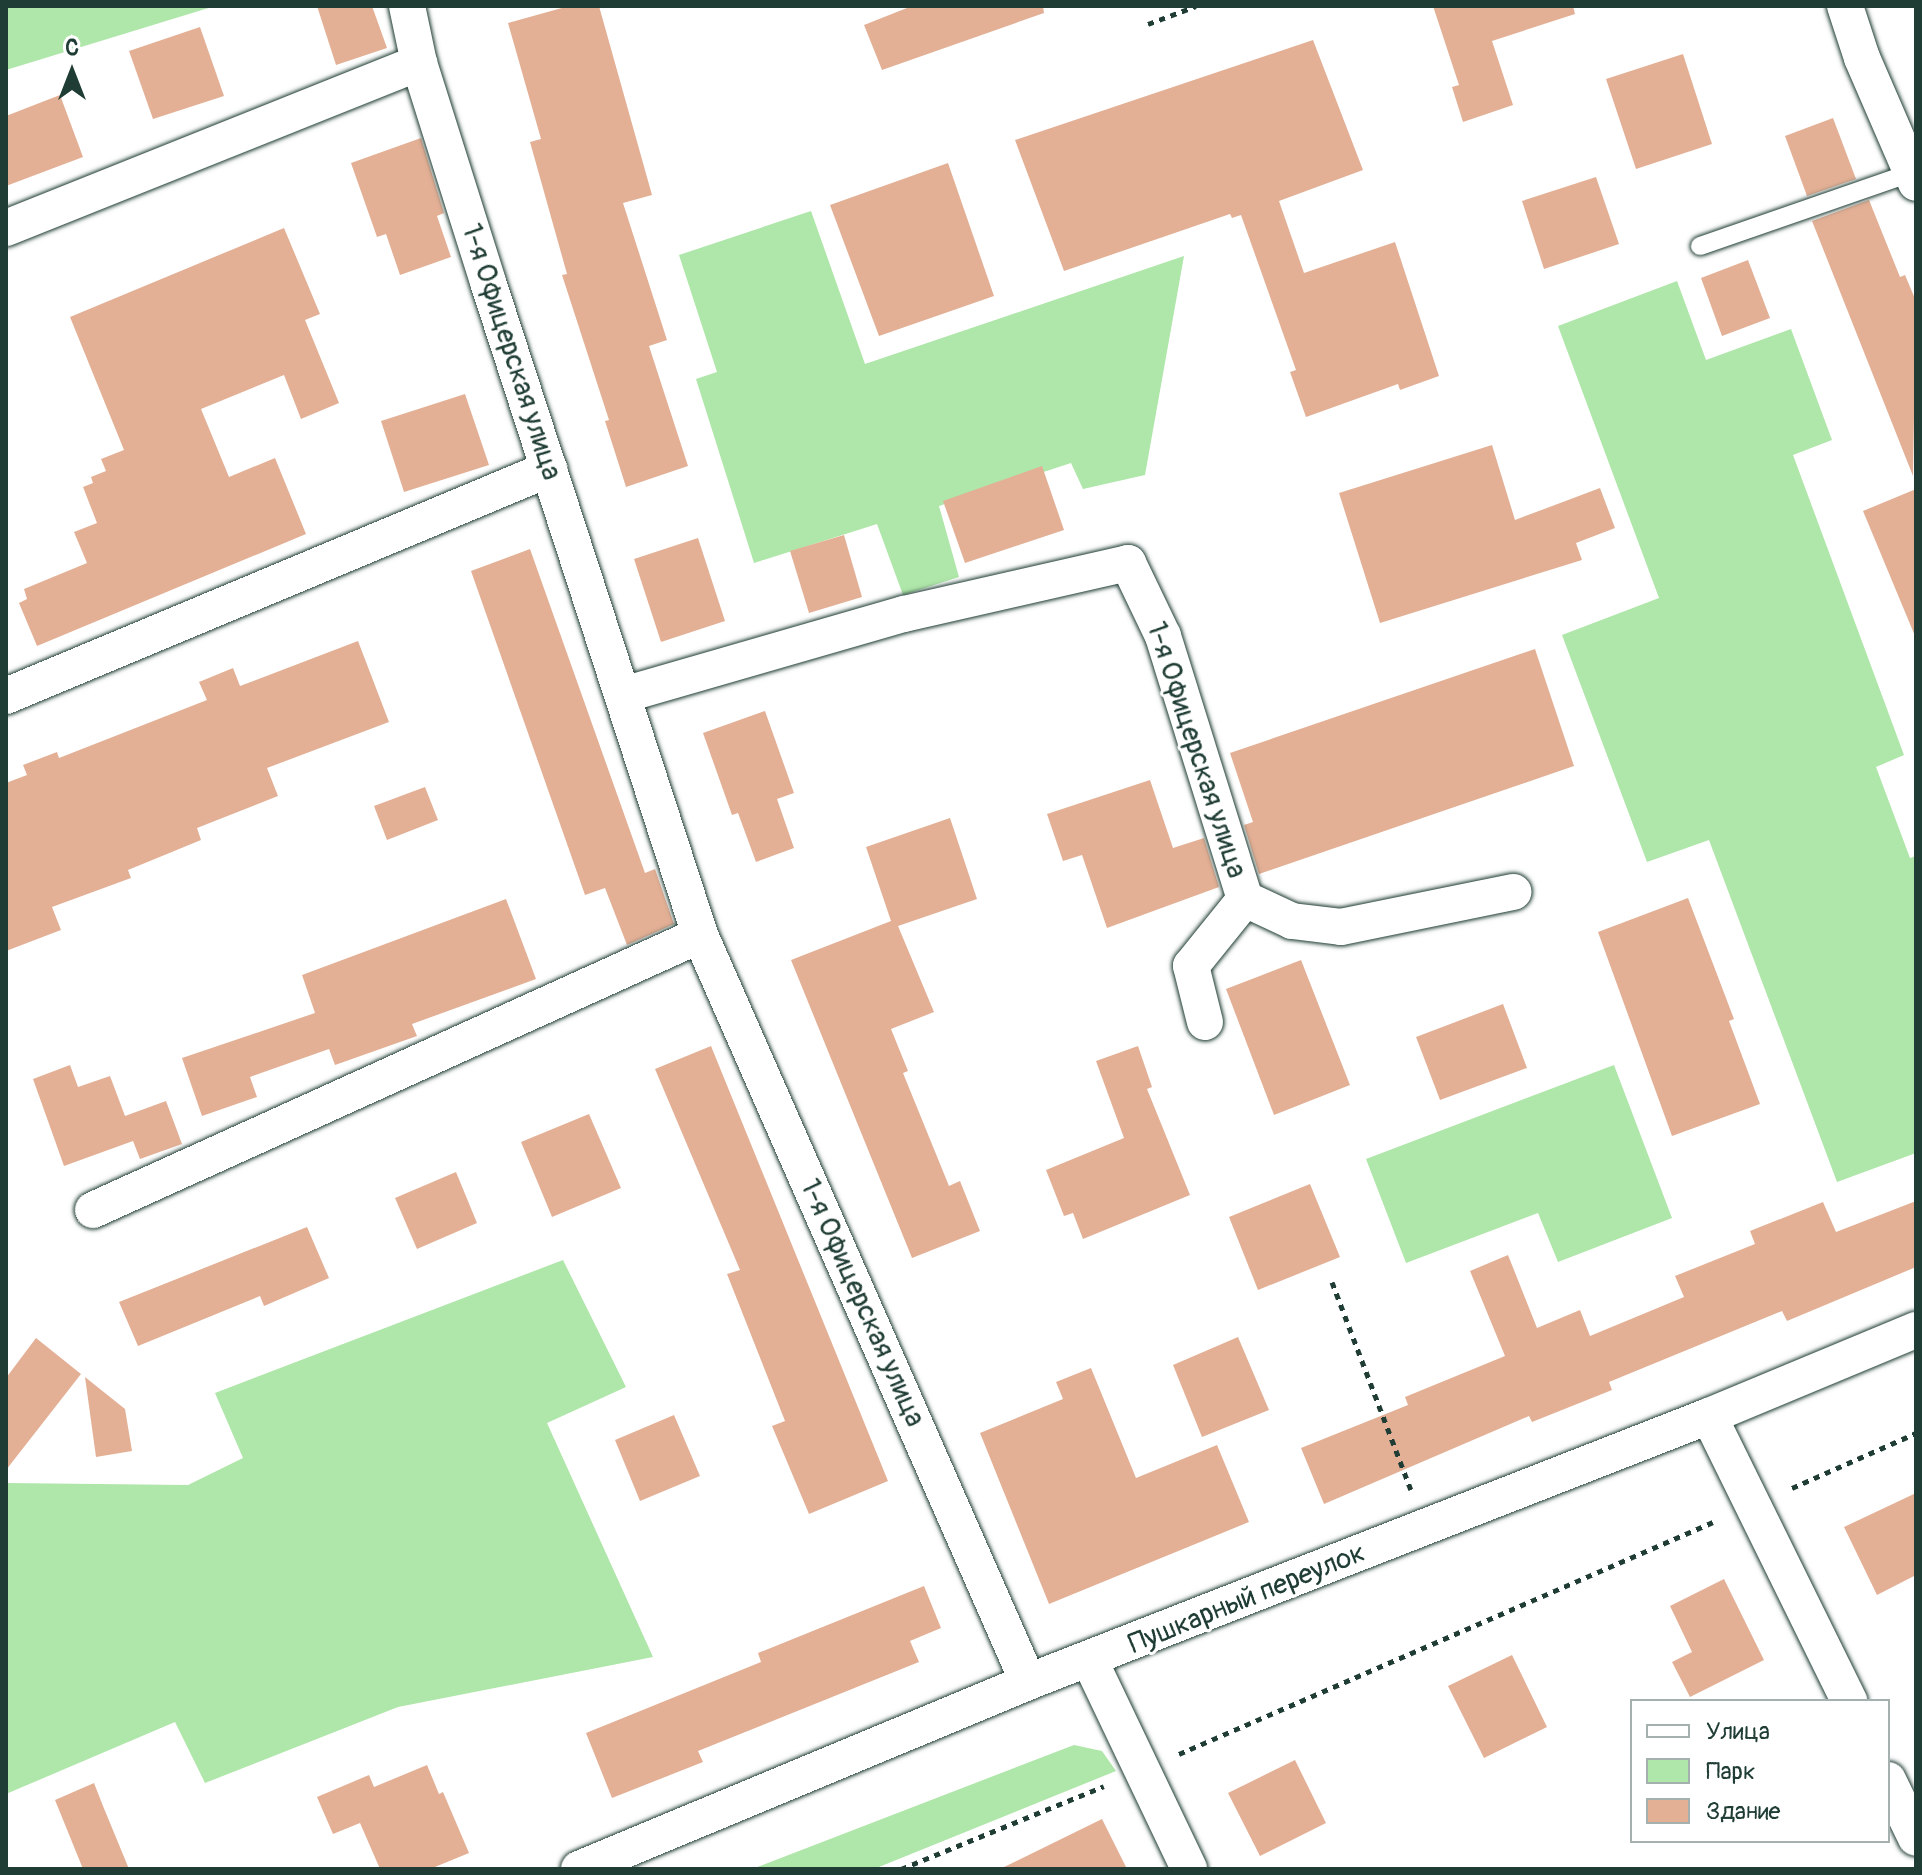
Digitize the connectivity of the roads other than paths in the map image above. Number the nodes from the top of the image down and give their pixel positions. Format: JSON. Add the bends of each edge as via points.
{"nodes":[{"id":1,"x":407,"y":6,"type":"edge"},
{"id":2,"x":1845,"y":6,"type":"edge"},
{"id":3,"x":419,"y":63,"type":"junction"},
{"id":4,"x":1914,"y":178,"type":"edge"},
{"id":5,"x":6,"y":228,"type":"edge"},
{"id":6,"x":1700,"y":246,"type":"dead end"},
{"id":7,"x":549,"y":469,"type":"junction"},
{"id":8,"x":623,"y":695,"type":"junction"},
{"id":9,"x":6,"y":696,"type":"edge"},
{"id":10,"x":1513,"y":892,"type":"dead end"},
{"id":11,"x":1245,"y":899,"type":"junction"},
{"id":12,"x":700,"y":935,"type":"junction"},
{"id":13,"x":1205,"y":1022,"type":"dead end"},
{"id":14,"x":93,"y":1210,"type":"dead end"},
{"id":15,"x":1916,"y":1330,"type":"edge"},
{"id":16,"x":1709,"y":1416,"type":"junction"},
{"id":17,"x":1090,"y":1661,"type":"junction"},
{"id":18,"x":1028,"y":1682,"type":"junction"},
{"id":19,"x":1848,"y":1699,"type":"edge"},
{"id":20,"x":1890,"y":1784,"type":"edge"},
{"id":21,"x":1916,"y":1838,"type":"edge"},
{"id":22,"x":579,"y":1869,"type":"edge"},
{"id":23,"x":1189,"y":1869,"type":"edge"}],
"edges":[{"from":1,"to":3,"type":"street","name":"1-я Офицерская улица"},
{"from":2,"to":4,"type":"street"},
{"from":3,"to":5,"type":"street"},
{"from":3,"to":7,"type":"street","name":"1-я Офицерская улица"},
{"from":4,"to":6,"type":"lane"},
{"from":7,"to":8,"type":"street","name":"1-я Офицерская улица"},
{"from":7,"to":9,"type":"street"},
{"from":8,"to":11,"type":"street","name":"1-я Офицерская улица","via":[[904,614],[1128,563],[1163,636]]},
{"from":8,"to":12,"type":"street","name":"1-я Офицерская улица"},
{"from":10,"to":11,"type":"street","name":"1-я Офицерская улица","via":[[1341,927],[1292,921]]},
{"from":11,"to":13,"type":"street","via":[[1191,966]]},
{"from":12,"to":14,"type":"street"},
{"from":12,"to":18,"type":"street","name":"1-я Офицерская улица"},
{"from":15,"to":16,"type":"street","name":"Пушкарный переулок"},
{"from":16,"to":17,"type":"street","name":"Пушкарный переулок"},
{"from":16,"to":19,"type":"street"},
{"from":17,"to":18,"type":"street","name":"Пушкарный переулок"},
{"from":17,"to":23,"type":"street"},
{"from":18,"to":22,"type":"street","name":"Пушкарный переулок"},
{"from":20,"to":21,"type":"street"}]}
